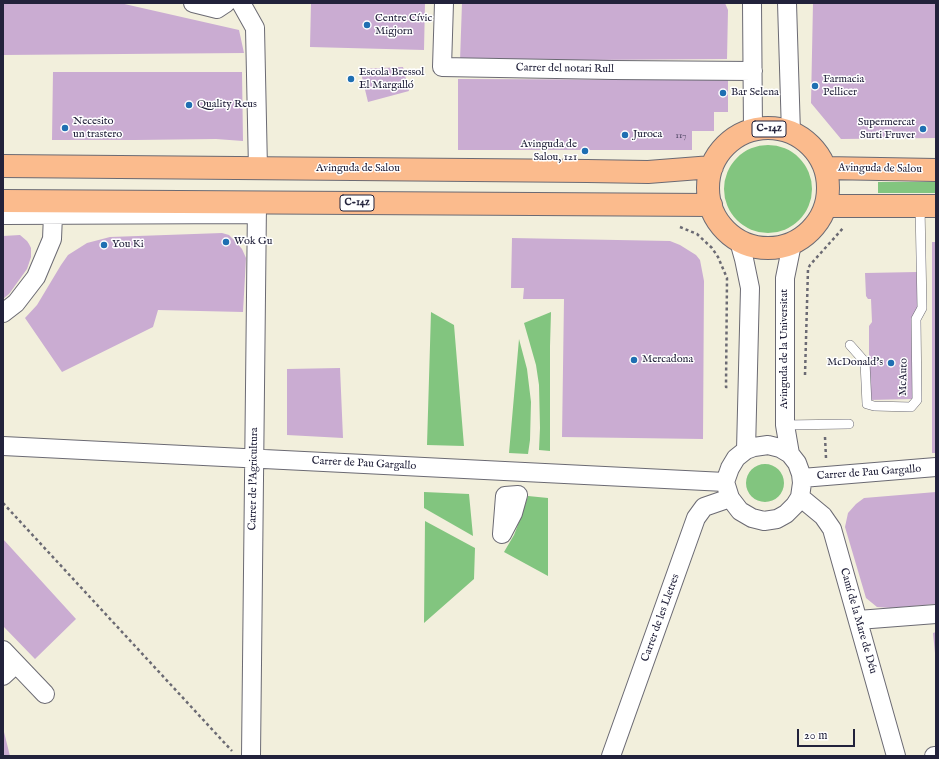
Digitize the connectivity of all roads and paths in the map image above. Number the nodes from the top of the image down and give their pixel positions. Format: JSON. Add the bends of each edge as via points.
{"nodes":[{"id":1,"x":193,"y":3,"type":"edge"},
{"id":2,"x":226,"y":3,"type":"edge"},
{"id":3,"x":241,"y":3,"type":"edge"},
{"id":4,"x":444,"y":3,"type":"edge"},
{"id":5,"x":752,"y":3,"type":"edge"},
{"id":6,"x":787,"y":3,"type":"edge"},
{"id":7,"x":753,"y":71,"type":"junction"},
{"id":8,"x":753,"y":130,"type":"junction"},
{"id":9,"x":791,"y":133,"type":"junction"},
{"id":10,"x":3,"y":166,"type":"edge"},
{"id":11,"x":712,"y":167,"type":"junction"},
{"id":12,"x":825,"y":168,"type":"junction"},
{"id":13,"x":258,"y":169,"type":"junction"},
{"id":14,"x":936,"y":170,"type":"edge"},
{"id":15,"x":3,"y":201,"type":"edge"},
{"id":16,"x":711,"y":205,"type":"junction"},
{"id":17,"x":826,"y":206,"type":"junction"},
{"id":18,"x":928,"y":206,"type":"edge"},
{"id":19,"x":257,"y":208,"type":"junction"},
{"id":20,"x":3,"y":215,"type":"edge"},
{"id":21,"x":53,"y":215,"type":"junction"},
{"id":22,"x":679,"y":226,"type":"dead end"},
{"id":23,"x":849,"y":226,"type":"dead end"},
{"id":24,"x":739,"y":241,"type":"junction"},
{"id":25,"x":792,"y":244,"type":"junction"},
{"id":26,"x":3,"y":313,"type":"edge"},
{"id":27,"x":850,"y":345,"type":"dead end"},
{"id":28,"x":806,"y":375,"type":"dead end"},
{"id":29,"x":748,"y":388,"type":"junction"},
{"id":30,"x":850,"y":424,"type":"dead end"},
{"id":31,"x":824,"y":425,"type":"junction"},
{"id":32,"x":785,"y":426,"type":"junction"},
{"id":33,"x":3,"y":446,"type":"edge"},
{"id":34,"x":746,"y":450,"type":"junction"},
{"id":35,"x":790,"y":454,"type":"junction"},
{"id":36,"x":254,"y":458,"type":"junction"},
{"id":37,"x":936,"y":468,"type":"edge"},
{"id":38,"x":828,"y":476,"type":"junction"},
{"id":39,"x":802,"y":478,"type":"junction"},
{"id":40,"x":728,"y":490,"type":"junction"},
{"id":41,"x":800,"y":497,"type":"junction"},
{"id":42,"x":3,"y":503,"type":"edge"},
{"id":43,"x":936,"y":614,"type":"edge"},
{"id":44,"x":858,"y":620,"type":"junction"},
{"id":45,"x":3,"y":650,"type":"edge"},
{"id":46,"x":16,"y":664,"type":"junction"},
{"id":47,"x":3,"y":676,"type":"edge"},
{"id":48,"x":45,"y":694,"type":"dead end"},
{"id":49,"x":236,"y":756,"type":"edge"},
{"id":50,"x":251,"y":756,"type":"edge"},
{"id":51,"x":611,"y":756,"type":"edge"},
{"id":52,"x":896,"y":756,"type":"edge"}],
"edges":[{"from":1,"to":2,"type":"street","via":[[217,9]]},
{"from":3,"to":13,"type":"street","via":[[255,28]]},
{"from":4,"to":7,"type":"street","name":"Carrer del notari Rull","via":[[442,67]]},
{"from":5,"to":7,"type":"street"},
{"from":6,"to":9,"type":"street"},
{"from":7,"to":8,"type":"street"},
{"from":8,"to":9,"type":"main road","number":"C-14z","via":[[776,129]]},
{"from":8,"to":11,"type":"main road","number":"C-14z","via":[[738,137],[726,147]]},
{"from":9,"to":12,"type":"main road","number":"C-14z","via":[[808,143]]},
{"from":10,"to":13,"type":"main road","name":"Avinguda de Salou"},
{"from":11,"to":13,"type":"main road","name":"Avinguda de Salou","via":[[648,172]]},
{"from":11,"to":16,"type":"main road","number":"C-14z","via":[[709,180]]},
{"from":12,"to":14,"type":"main road","name":"Avinguda de Salou"},
{"from":12,"to":17,"type":"main road","number":"C-14z","via":[[828,191]]},
{"from":15,"to":19,"type":"main road","number":"C-14z"},
{"from":16,"to":19,"type":"main road","number":"C-14z"},
{"from":16,"to":24,"type":"main road","number":"C-14z","via":[[721,225]]},
{"from":17,"to":18,"type":"main road"},
{"from":17,"to":25,"type":"main road","number":"C-14z","via":[[815,226]]},
{"from":18,"to":27,"type":"lane","name":"McAuto","via":[[921,263],[922,308],[916,319],[917,400],[910,407],[868,404],[865,362]]},
{"from":19,"to":21,"type":"street"},
{"from":19,"to":36,"type":"street","name":"Carrer de l'Agricultura"},
{"from":20,"to":21,"type":"street"},
{"from":21,"to":26,"type":"street","via":[[52,239],[36,277],[16,303]]},
{"from":22,"to":29,"type":"path","via":[[697,234],[712,248],[723,267],[727,278],[726,387]]},
{"from":23,"to":28,"type":"path","via":[[840,230],[808,269]]},
{"from":24,"to":25,"type":"main road","number":"C-14z","via":[[754,247],[770,249]]},
{"from":24,"to":29,"type":"street","via":[[750,288]]},
{"from":25,"to":32,"type":"street","name":"Avinguda de la Universitat","via":[[785,278]]},
{"from":29,"to":34,"type":"street"},
{"from":30,"to":31,"type":"lane"},
{"from":31,"to":32,"type":"lane"},
{"from":31,"to":38,"type":"path"},
{"from":32,"to":35,"type":"street","name":"Avinguda de la Universitat"},
{"from":33,"to":36,"type":"street","name":"Carrer de Pau Gargallo"},
{"from":34,"to":35,"type":"street","via":[[754,446],[768,445]]},
{"from":34,"to":40,"type":"street","via":[[736,458],[730,468]]},
{"from":35,"to":39,"type":"street"},
{"from":36,"to":40,"type":"street","name":"Carrer de Pau Gargallo"},
{"from":36,"to":50,"type":"street","name":"Carrer de l'Agricultura"},
{"from":37,"to":38,"type":"street","name":"Carrer de Pau Gargallo"},
{"from":38,"to":39,"type":"street","name":"Carrer de Pau Gargallo"},
{"from":39,"to":41,"type":"street"},
{"from":40,"to":41,"type":"street","via":[[740,511],[764,521],[777,519],[786,514]]},
{"from":40,"to":51,"type":"street","name":"Carrer de les Lletres","via":[[704,506],[696,518]]},
{"from":41,"to":44,"type":"street","name":"Camí de la Mare de Déu","via":[[823,516],[832,529]]},
{"from":42,"to":49,"type":"path"},
{"from":43,"to":44,"type":"street"},
{"from":44,"to":52,"type":"street","name":"Camí de la Mare de Déu"},
{"from":45,"to":46,"type":"street"},
{"from":46,"to":47,"type":"street"},
{"from":46,"to":48,"type":"street"}]}
